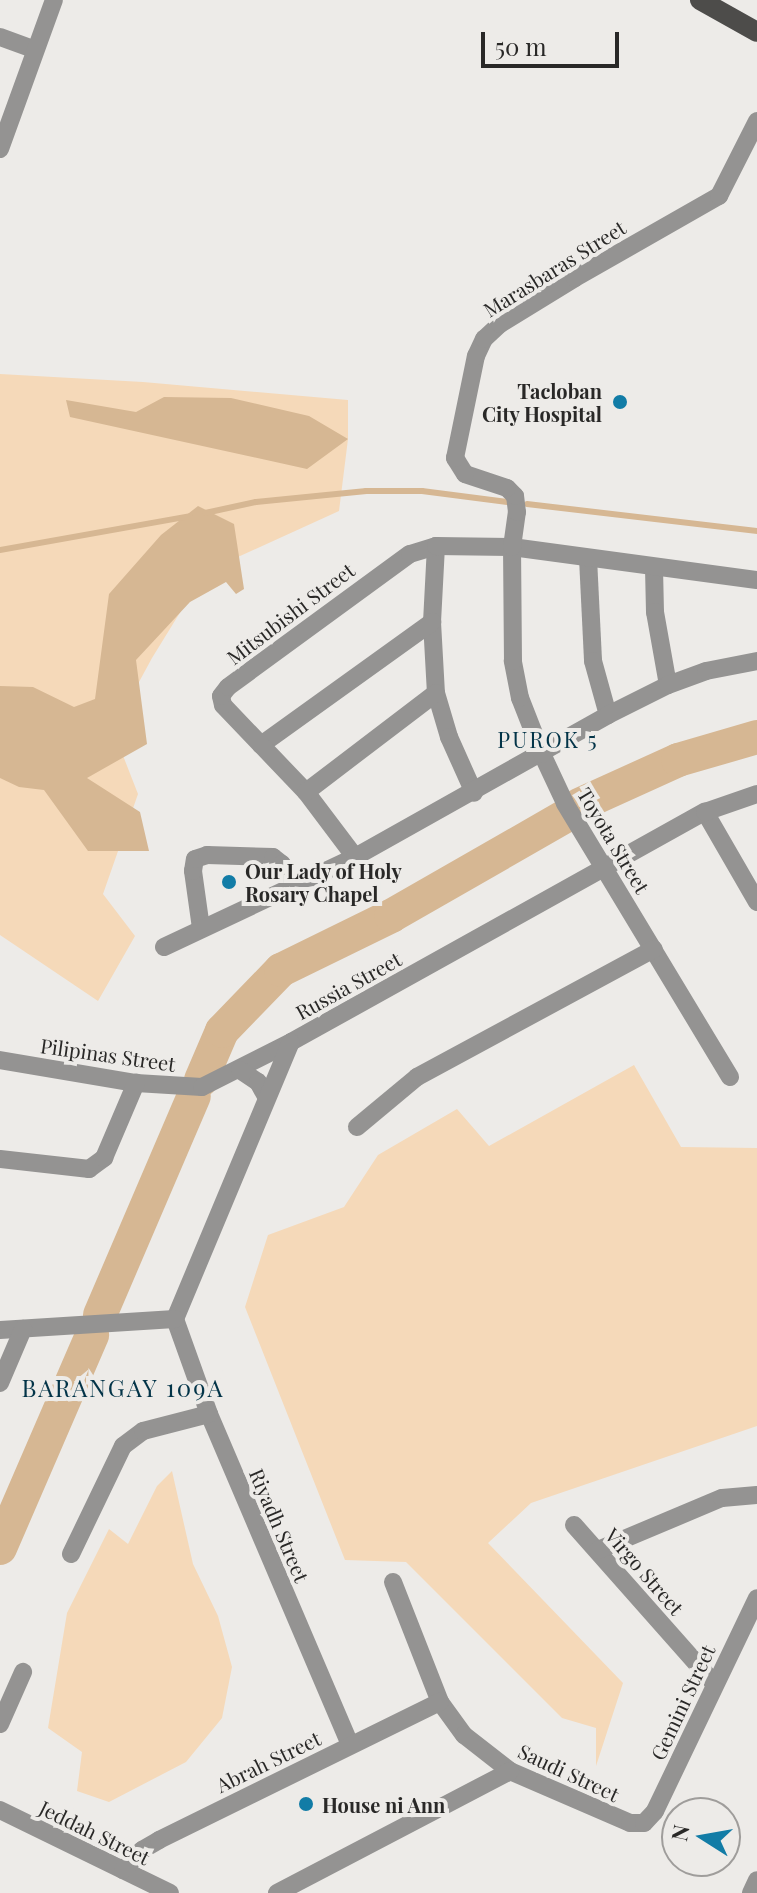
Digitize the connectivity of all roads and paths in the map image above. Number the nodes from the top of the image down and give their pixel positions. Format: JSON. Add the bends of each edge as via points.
{"nodes":[{"id":1,"x":54,"y":0,"type":"edge"},
{"id":2,"x":700,"y":0,"type":"edge"},
{"id":3,"x":757,"y":32,"type":"edge"},
{"id":4,"x":0,"y":37,"type":"edge"},
{"id":5,"x":35,"y":50,"type":"junction"},
{"id":6,"x":757,"y":121,"type":"edge"},
{"id":7,"x":0,"y":149,"type":"edge"},
{"id":8,"x":517,"y":512,"type":"joint"},
{"id":9,"x":436,"y":546,"type":"junction"},
{"id":10,"x":512,"y":547,"type":"junction"},
{"id":11,"x":588,"y":558,"type":"junction"},
{"id":12,"x":654,"y":568,"type":"junction"},
{"id":13,"x":757,"y":580,"type":"edge"},
{"id":14,"x":432,"y":622,"type":"junction"},
{"id":15,"x":757,"y":661,"type":"edge"},
{"id":16,"x":668,"y":685,"type":"junction"},
{"id":17,"x":436,"y":693,"type":"junction"},
{"id":18,"x":608,"y":715,"type":"junction"},
{"id":19,"x":261,"y":745,"type":"junction"},
{"id":20,"x":542,"y":754,"type":"junction"},
{"id":21,"x":306,"y":792,"type":"junction"},
{"id":22,"x":474,"y":793,"type":"junction"},
{"id":23,"x":757,"y":794,"type":"edge"},
{"id":24,"x":705,"y":812,"type":"junction"},
{"id":25,"x":355,"y":857,"type":"junction"},
{"id":26,"x":605,"y":867,"type":"junction"},
{"id":27,"x":294,"y":889,"type":"junction"},
{"id":28,"x":757,"y":902,"type":"edge"},
{"id":29,"x":201,"y":928,"type":"junction"},
{"id":30,"x":164,"y":947,"type":"dead end"},
{"id":31,"x":654,"y":949,"type":"junction"},
{"id":32,"x":0,"y":1040,"type":"edge"},
{"id":33,"x":291,"y":1042,"type":"junction"},
{"id":34,"x":3,"y":1060,"type":"edge"},
{"id":35,"x":240,"y":1070,"type":"junction"},
{"id":36,"x":730,"y":1077,"type":"dead end"},
{"id":37,"x":136,"y":1083,"type":"junction"},
{"id":38,"x":267,"y":1098,"type":"junction"},
{"id":39,"x":357,"y":1127,"type":"dead end"},
{"id":40,"x":0,"y":1159,"type":"edge"},
{"id":41,"x":175,"y":1319,"type":"junction"},
{"id":42,"x":23,"y":1329,"type":"junction"},
{"id":43,"x":0,"y":1330,"type":"edge"},
{"id":44,"x":0,"y":1383,"type":"edge"},
{"id":45,"x":209,"y":1414,"type":"junction"},
{"id":46,"x":757,"y":1495,"type":"edge"},
{"id":47,"x":574,"y":1525,"type":"dead end"},
{"id":48,"x":598,"y":1550,"type":"junction"},
{"id":49,"x":71,"y":1554,"type":"dead end"},
{"id":50,"x":393,"y":1582,"type":"dead end"},
{"id":51,"x":757,"y":1598,"type":"edge"},
{"id":52,"x":23,"y":1672,"type":"dead end"},
{"id":53,"x":714,"y":1683,"type":"junction"},
{"id":54,"x":440,"y":1702,"type":"junction"},
{"id":55,"x":0,"y":1724,"type":"edge"},
{"id":56,"x":350,"y":1745,"type":"junction"},
{"id":57,"x":510,"y":1771,"type":"junction"},
{"id":58,"x":0,"y":1810,"type":"edge"},
{"id":59,"x":644,"y":1823,"type":"joint"},
{"id":60,"x":123,"y":1870,"type":"junction"},
{"id":61,"x":757,"y":1880,"type":"edge"},
{"id":62,"x":170,"y":1893,"type":"edge"},
{"id":63,"x":277,"y":1893,"type":"edge"},
{"id":64,"x":751,"y":1893,"type":"edge"}],
"edges":[{"from":1,"to":5,"type":"street"},
{"from":2,"to":3,"type":"main road"},
{"from":4,"to":5,"type":"street"},
{"from":5,"to":7,"type":"street"},
{"from":6,"to":8,"type":"street","name":"Marasbaras Street","via":[[719,196],[586,271],[484,339],[455,458],[465,474],[507,488],[515,496]]},
{"from":8,"to":10,"type":"street","name":"Toyota Street"},
{"from":9,"to":10,"type":"street","name":"Mitsubishi Street"},
{"from":9,"to":14,"type":"street"},
{"from":9,"to":19,"type":"street","name":"Mitsubishi Street","via":[[385,570],[228,687],[221,696],[223,705]]},
{"from":10,"to":11,"type":"street","name":"Mitsubishi Street"},
{"from":10,"to":20,"type":"street","name":"Toyota Street","via":[[513,661],[520,698]]},
{"from":11,"to":12,"type":"street","name":"Mitsubishi Street"},
{"from":11,"to":18,"type":"street","via":[[593,661]]},
{"from":12,"to":13,"type":"street","name":"Mitsubishi Street"},
{"from":12,"to":16,"type":"street","via":[[655,612]]},
{"from":14,"to":17,"type":"street"},
{"from":14,"to":19,"type":"street"},
{"from":15,"to":16,"type":"street"},
{"from":16,"to":18,"type":"street"},
{"from":17,"to":21,"type":"street"},
{"from":17,"to":22,"type":"street"},
{"from":18,"to":20,"type":"street"},
{"from":19,"to":21,"type":"street","name":"Mitsubishi Street"},
{"from":20,"to":22,"type":"street"},
{"from":20,"to":26,"type":"street","name":"Toyota Street"},
{"from":21,"to":25,"type":"street","name":"Mitsubishi Street"},
{"from":22,"to":25,"type":"street"},
{"from":23,"to":24,"type":"street","name":"Russia Street"},
{"from":24,"to":26,"type":"street","name":"Russia Street"},
{"from":24,"to":28,"type":"street"},
{"from":25,"to":27,"type":"street"},
{"from":26,"to":31,"type":"street","name":"Toyota Street"},
{"from":26,"to":33,"type":"street","name":"Russia Street"},
{"from":27,"to":29,"type":"street"},
{"from":27,"to":29,"type":"street","via":[[273,857],[195,859]]},
{"from":29,"to":30,"type":"street"},
{"from":31,"to":36,"type":"street","name":"Toyota Street"},
{"from":31,"to":39,"type":"street","via":[[417,1077]]},
{"from":32,"to":34,"type":"street","name":"Pilipinas Street"},
{"from":33,"to":35,"type":"street","name":"Pilipinas Street"},
{"from":33,"to":38,"type":"street","name":"Russia Street"},
{"from":34,"to":37,"type":"street","name":"Pilipinas Street"},
{"from":35,"to":37,"type":"street","name":"Pilipinas Street","via":[[202,1087]]},
{"from":35,"to":38,"type":"street","via":[[258,1082]]},
{"from":37,"to":40,"type":"street","via":[[104,1158],[89,1169]]},
{"from":38,"to":41,"type":"street","name":"Russia Street"},
{"from":41,"to":42,"type":"street"},
{"from":41,"to":45,"type":"street","name":"Riyadh Street"},
{"from":42,"to":43,"type":"street"},
{"from":42,"to":44,"type":"street"},
{"from":45,"to":49,"type":"street","via":[[143,1431],[123,1446]]},
{"from":45,"to":56,"type":"street","name":"Riyadh Street"},
{"from":46,"to":48,"type":"street","via":[[722,1498]]},
{"from":47,"to":48,"type":"street","name":"Virgo Street"},
{"from":48,"to":53,"type":"street","name":"Virgo Street"},
{"from":50,"to":54,"type":"street","name":"Saudi Street"},
{"from":51,"to":53,"type":"street","name":"Gemini Street"},
{"from":52,"to":55,"type":"street"},
{"from":53,"to":59,"type":"street","name":"Gemini Street","via":[[655,1811]]},
{"from":54,"to":56,"type":"street","name":"Abrah Street"},
{"from":54,"to":57,"type":"street","name":"Saudi Street","via":[[479,1750]]},
{"from":56,"to":60,"type":"street","name":"Abrah Street","via":[[159,1840]]},
{"from":57,"to":59,"type":"street","name":"Saudi Street","via":[[611,1816]]},
{"from":57,"to":63,"type":"street"},
{"from":58,"to":60,"type":"street","name":"Jeddah Street"},
{"from":60,"to":62,"type":"street","name":"Jeddah Street"},
{"from":61,"to":64,"type":"street"}]}
